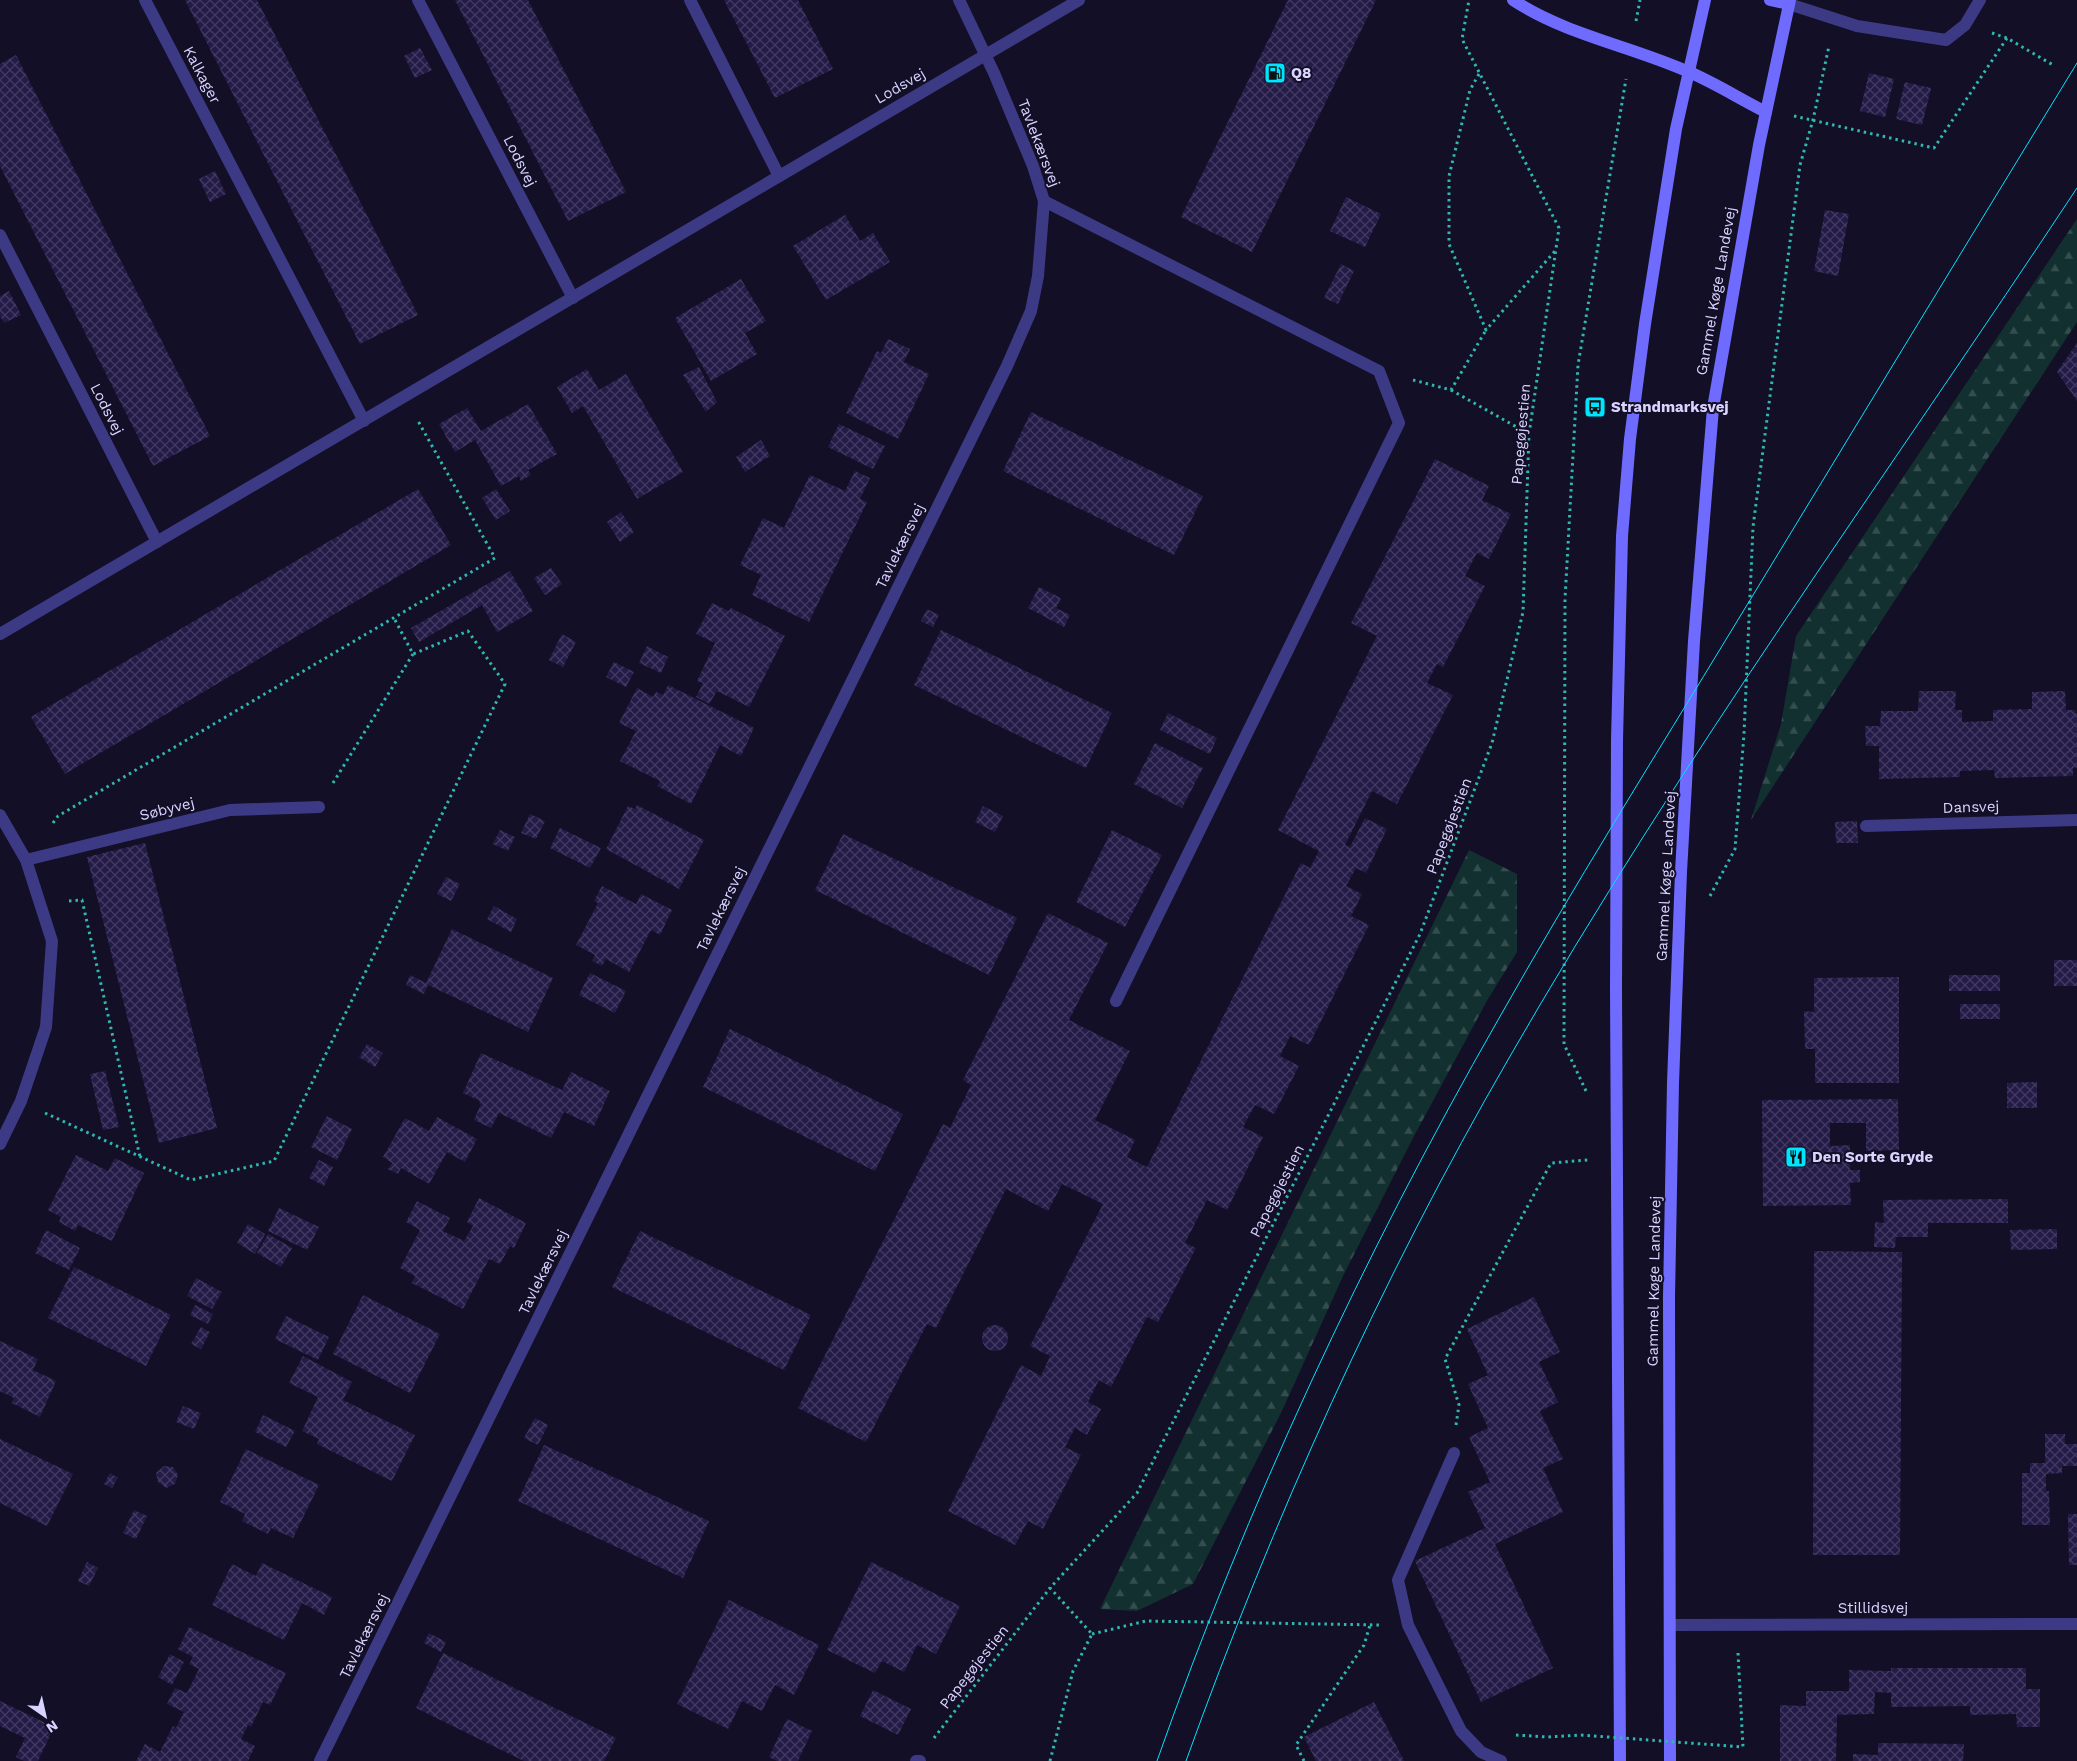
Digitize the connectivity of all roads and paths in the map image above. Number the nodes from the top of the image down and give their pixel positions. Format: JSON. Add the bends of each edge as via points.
{"nodes":[{"id":1,"x":145,"y":0,"type":"edge"},
{"id":2,"x":418,"y":0,"type":"edge"},
{"id":3,"x":690,"y":0,"type":"edge"},
{"id":4,"x":958,"y":0,"type":"edge"},
{"id":5,"x":1079,"y":0,"type":"edge"},
{"id":6,"x":1469,"y":0,"type":"edge"},
{"id":7,"x":1513,"y":0,"type":"edge"},
{"id":8,"x":1640,"y":0,"type":"edge"},
{"id":9,"x":1705,"y":0,"type":"edge"},
{"id":10,"x":1770,"y":0,"type":"edge"},
{"id":11,"x":1980,"y":0,"type":"edge"},
{"id":12,"x":1789,"y":2,"type":"edge"},
{"id":13,"x":1835,"y":18,"type":"junction"},
{"id":14,"x":1965,"y":25,"type":"junction"},
{"id":15,"x":2008,"y":38,"type":"junction"},
{"id":16,"x":1631,"y":51,"type":"junction"},
{"id":17,"x":986,"y":54,"type":"junction"},
{"id":18,"x":2053,"y":65,"type":"dead end"},
{"id":19,"x":1688,"y":72,"type":"junction"},
{"id":20,"x":1480,"y":73,"type":"junction"},
{"id":21,"x":1766,"y":112,"type":"junction"},
{"id":22,"x":1813,"y":120,"type":"junction"},
{"id":23,"x":779,"y":176,"type":"junction"},
{"id":24,"x":1044,"y":201,"type":"junction"},
{"id":25,"x":0,"y":235,"type":"edge"},
{"id":26,"x":1555,"y":251,"type":"junction"},
{"id":27,"x":573,"y":298,"type":"junction"},
{"id":28,"x":1486,"y":330,"type":"junction"},
{"id":29,"x":1379,"y":371,"type":"junction"},
{"id":30,"x":1451,"y":390,"type":"junction"},
{"id":31,"x":404,"y":397,"type":"junction"},
{"id":32,"x":364,"y":421,"type":"junction"},
{"id":33,"x":1529,"y":434,"type":"junction"},
{"id":34,"x":157,"y":542,"type":"junction"},
{"id":35,"x":394,"y":618,"type":"junction"},
{"id":36,"x":0,"y":634,"type":"edge"},
{"id":37,"x":413,"y":654,"type":"junction"},
{"id":38,"x":319,"y":807,"type":"joint"},
{"id":39,"x":0,"y":815,"type":"edge"},
{"id":40,"x":2077,"y":820,"type":"edge"},
{"id":41,"x":1866,"y":826,"type":"dead end"},
{"id":42,"x":26,"y":860,"type":"junction"},
{"id":43,"x":1709,"y":898,"type":"dead end"},
{"id":44,"x":40,"y":905,"type":"junction"},
{"id":45,"x":1116,"y":1001,"type":"dead end"},
{"id":46,"x":1589,"y":1097,"type":"dead end"},
{"id":47,"x":21,"y":1101,"type":"junction"},
{"id":48,"x":0,"y":1144,"type":"edge"},
{"id":49,"x":141,"y":1157,"type":"junction"},
{"id":50,"x":1618,"y":1158,"type":"junction"},
{"id":51,"x":1454,"y":1453,"type":"joint"},
{"id":52,"x":1050,"y":1588,"type":"junction"},
{"id":53,"x":1670,"y":1624,"type":"junction"},
{"id":54,"x":2077,"y":1624,"type":"edge"},
{"id":55,"x":1370,"y":1625,"type":"junction"},
{"id":56,"x":1408,"y":1625,"type":"junction"},
{"id":57,"x":1092,"y":1634,"type":"junction"},
{"id":58,"x":1739,"y":1658,"type":"dead end"},
{"id":59,"x":1548,"y":1737,"type":"dead end"},
{"id":60,"x":320,"y":1761,"type":"edge"},
{"id":61,"x":918,"y":1761,"type":"edge"},
{"id":62,"x":1050,"y":1761,"type":"edge"},
{"id":63,"x":1304,"y":1761,"type":"edge"},
{"id":64,"x":1501,"y":1761,"type":"edge"},
{"id":65,"x":1620,"y":1761,"type":"edge"},
{"id":66,"x":1670,"y":1761,"type":"edge"}],
"edges":[{"from":1,"to":32,"type":"street","name":"Kalkager"},
{"from":2,"to":27,"type":"street","name":"Lodsvej"},
{"from":3,"to":23,"type":"street"},
{"from":4,"to":17,"type":"street"},
{"from":5,"to":17,"type":"street","name":"Lodsvej"},
{"from":6,"to":20,"type":"path","name":"Papegøjestien","via":[[1462,39]]},
{"from":7,"to":16,"type":"main road","via":[[1592,38]]},
{"from":8,"to":16,"type":"path"},
{"from":9,"to":19,"type":"main road"},
{"from":10,"to":12,"type":"main road"},
{"from":11,"to":14,"type":"street"},
{"from":12,"to":13,"type":"street"},
{"from":12,"to":21,"type":"main road","name":"Gammel Køge Landevej"},
{"from":13,"to":14,"type":"street","via":[[1856,26],[1946,40]]},
{"from":13,"to":22,"type":"path"},
{"from":14,"to":15,"type":"path"},
{"from":15,"to":18,"type":"path"},
{"from":15,"to":22,"type":"path","via":[[1934,148]]},
{"from":16,"to":19,"type":"main road"},
{"from":16,"to":46,"type":"path","via":[[1578,365],[1565,599],[1564,1044]]},
{"from":17,"to":23,"type":"street","name":"Lodsvej"},
{"from":17,"to":24,"type":"street","name":"Tavlekærsvej","via":[[1033,166]]},
{"from":19,"to":21,"type":"main road"},
{"from":19,"to":50,"type":"main road","via":[[1645,324],[1630,439],[1622,536],[1616,750]]},
{"from":20,"to":26,"type":"path","name":"Papegøjestien","via":[[1559,228]]},
{"from":20,"to":28,"type":"path","via":[[1470,90],[1449,176],[1449,244]]},
{"from":21,"to":22,"type":"path"},
{"from":21,"to":53,"type":"main road","name":"Gammel Køge Landevej","via":[[1713,408],[1694,650],[1673,1084],[1669,1297]]},
{"from":22,"to":43,"type":"path","via":[[1800,165],[1752,527],[1744,734],[1735,849]]},
{"from":23,"to":27,"type":"street","name":"Lodsvej"},
{"from":24,"to":29,"type":"street"},
{"from":24,"to":60,"type":"street","name":"Tavlekærsvej","via":[[1038,276],[1031,311],[1007,366]]},
{"from":25,"to":34,"type":"street","name":"Lodsvej"},
{"from":26,"to":28,"type":"path"},
{"from":26,"to":33,"type":"path","name":"Papegøjestien"},
{"from":27,"to":31,"type":"street","name":"Lodsvej"},
{"from":28,"to":30,"type":"path"},
{"from":29,"to":30,"type":"path"},
{"from":29,"to":45,"type":"street","via":[[1399,423]]},
{"from":30,"to":33,"type":"path"},
{"from":31,"to":32,"type":"street","name":"Lodsvej"},
{"from":31,"to":35,"type":"path","via":[[495,558]]},
{"from":32,"to":34,"type":"street","name":"Lodsvej"},
{"from":33,"to":52,"type":"path","name":"Papegøjestien","via":[[1523,612],[1492,743],[1420,934],[1137,1494]]},
{"from":34,"to":36,"type":"street","name":"Lodsvej"},
{"from":35,"to":37,"type":"path"},
{"from":35,"to":42,"type":"path","via":[[58,816]]},
{"from":37,"to":38,"type":"path"},
{"from":37,"to":49,"type":"path","via":[[468,631],[504,684],[274,1160],[191,1180]]},
{"from":38,"to":42,"type":"street","name":"Søbyvej","via":[[230,810]]},
{"from":39,"to":42,"type":"street"},
{"from":40,"to":41,"type":"street","name":"Dansvej"},
{"from":42,"to":44,"type":"street"},
{"from":44,"to":47,"type":"street","via":[[52,941],[46,1027]]},
{"from":44,"to":49,"type":"path","via":[[82,900]]},
{"from":47,"to":48,"type":"street"},
{"from":47,"to":49,"type":"path"},
{"from":50,"to":51,"type":"path","via":[[1551,1163],[1445,1359],[1458,1405]]},
{"from":50,"to":65,"type":"main road"},
{"from":51,"to":56,"type":"street","via":[[1398,1580]]},
{"from":52,"to":57,"type":"path"},
{"from":52,"to":61,"type":"path","name":"Papegøjestien"},
{"from":53,"to":54,"type":"street","name":"Stillidsvej"},
{"from":53,"to":66,"type":"main road","name":"Gammel Køge Landevej"},
{"from":55,"to":56,"type":"path"},
{"from":55,"to":57,"type":"path","via":[[1146,1621]]},
{"from":55,"to":63,"type":"path","via":[[1364,1645],[1296,1745]]},
{"from":56,"to":64,"type":"street","via":[[1462,1731],[1481,1752]]},
{"from":57,"to":62,"type":"path","via":[[1073,1670]]},
{"from":58,"to":59,"type":"path","bridge":true,"via":[[1743,1747],[1581,1735]]}]}
